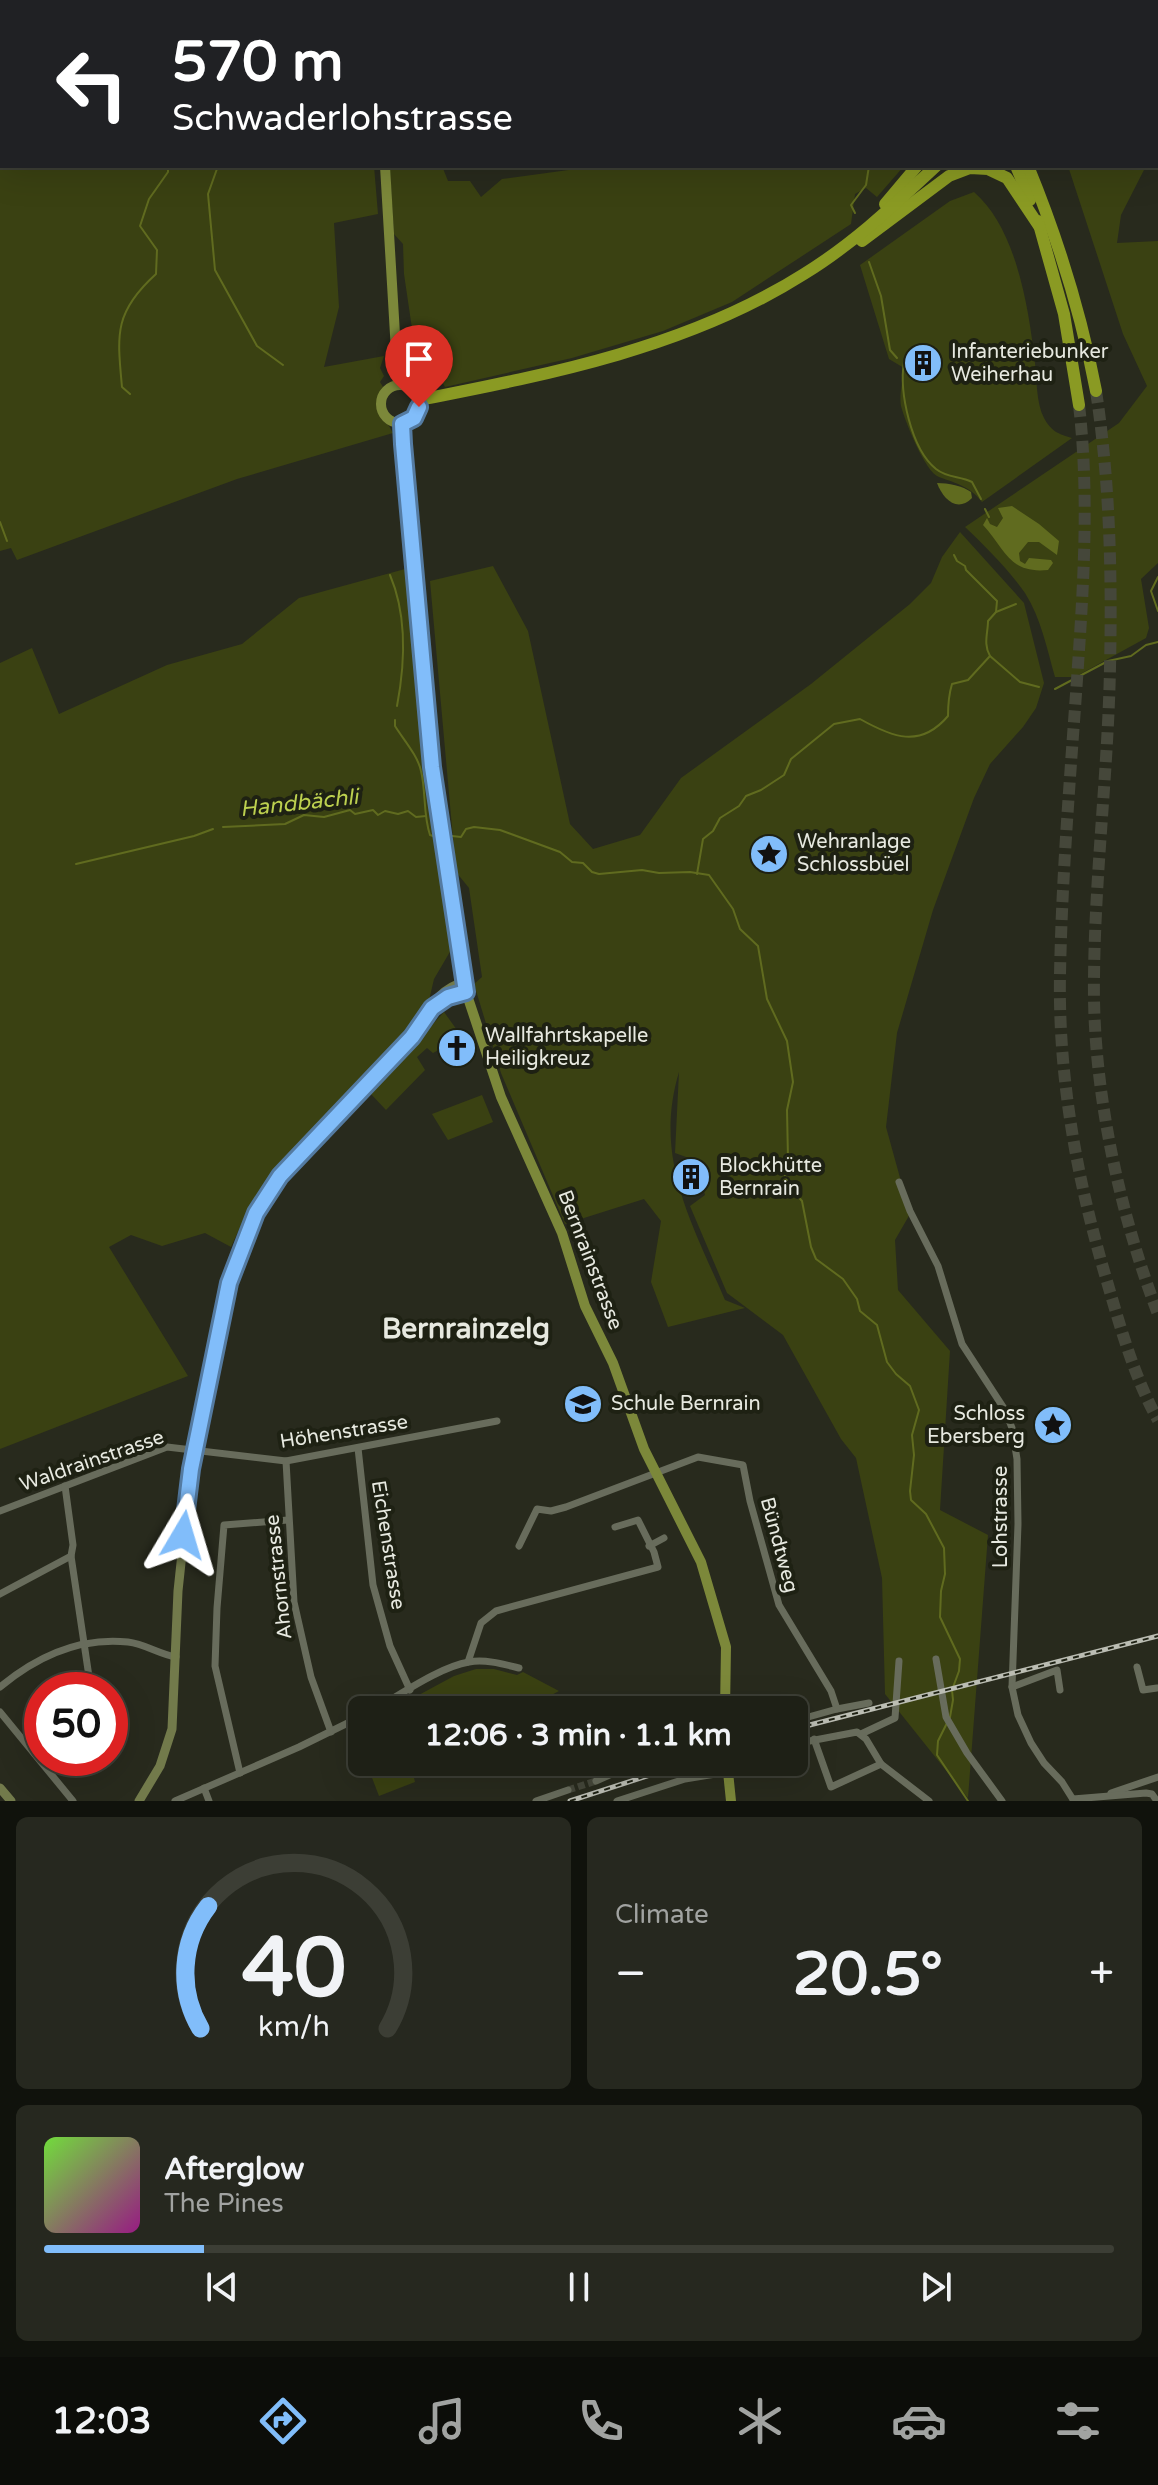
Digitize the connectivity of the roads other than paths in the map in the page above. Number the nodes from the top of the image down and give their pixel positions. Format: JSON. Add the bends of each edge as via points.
{"nodes":[{"id":1,"x":385,"y":168,"type":"edge"},
{"id":2,"x":915,"y":168,"type":"edge"},
{"id":3,"x":924,"y":168,"type":"edge"},
{"id":4,"x":934,"y":168,"type":"edge"},
{"id":5,"x":1017,"y":168,"type":"edge"},
{"id":6,"x":1029,"y":168,"type":"edge"},
{"id":7,"x":885,"y":204,"type":"junction"},
{"id":8,"x":1039,"y":226,"type":"junction"},
{"id":9,"x":804,"y":275,"type":"junction"},
{"id":10,"x":751,"y":302,"type":"junction"},
{"id":11,"x":398,"y":385,"type":"junction"},
{"id":12,"x":1096,"y":391,"type":"tunnel mouth"},
{"id":13,"x":419,"y":400,"type":"junction"},
{"id":14,"x":1079,"y":405,"type":"tunnel mouth"},
{"id":15,"x":402,"y":424,"type":"junction"},
{"id":16,"x":465,"y":987,"type":"junction"},
{"id":17,"x":899,"y":1182,"type":"dead end"},
{"id":18,"x":497,"y":1421,"type":"dead end"},
{"id":19,"x":358,"y":1448,"type":"junction"},
{"id":20,"x":195,"y":1451,"type":"junction"},
{"id":21,"x":286,"y":1461,"type":"junction"},
{"id":22,"x":656,"y":1473,"type":"junction"},
{"id":23,"x":65,"y":1486,"type":"junction"},
{"id":24,"x":0,"y":1511,"type":"edge"},
{"id":25,"x":288,"y":1520,"type":"junction"},
{"id":26,"x":615,"y":1527,"type":"dead end"},
{"id":27,"x":664,"y":1538,"type":"dead end"},
{"id":28,"x":519,"y":1546,"type":"dead end"},
{"id":29,"x":649,"y":1546,"type":"junction"},
{"id":30,"x":71,"y":1556,"type":"junction"},
{"id":31,"x":0,"y":1594,"type":"edge"},
{"id":32,"x":83,"y":1645,"type":"junction"},
{"id":33,"x":176,"y":1657,"type":"junction"},
{"id":34,"x":936,"y":1659,"type":"dead end"},
{"id":35,"x":899,"y":1661,"type":"dead end"},
{"id":36,"x":468,"y":1662,"type":"junction"},
{"id":37,"x":1137,"y":1667,"type":"dead end"},
{"id":38,"x":519,"y":1668,"type":"dead end"},
{"id":39,"x":88,"y":1672,"type":"edge"},
{"id":40,"x":0,"y":1687,"type":"edge"},
{"id":41,"x":1012,"y":1687,"type":"junction"},
{"id":42,"x":1158,"y":1689,"type":"edge"},
{"id":43,"x":410,"y":1690,"type":"junction"},
{"id":44,"x":1060,"y":1690,"type":"dead end"},
{"id":45,"x":399,"y":1696,"type":"edge"},
{"id":46,"x":726,"y":1696,"type":"edge"},
{"id":47,"x":869,"y":1703,"type":"dead end"},
{"id":48,"x":837,"y":1709,"type":"junction"},
{"id":49,"x":0,"y":1712,"type":"edge"},
{"id":50,"x":808,"y":1717,"type":"edge"},
{"id":51,"x":348,"y":1723,"type":"edge"},
{"id":52,"x":331,"y":1732,"type":"junction"},
{"id":53,"x":861,"y":1734,"type":"junction"},
{"id":54,"x":24,"y":1737,"type":"edge"},
{"id":55,"x":814,"y":1739,"type":"junction"},
{"id":56,"x":808,"y":1740,"type":"edge"},
{"id":57,"x":881,"y":1764,"type":"junction"},
{"id":58,"x":240,"y":1773,"type":"junction"},
{"id":59,"x":55,"y":1776,"type":"edge"},
{"id":60,"x":607,"y":1776,"type":"edge"},
{"id":61,"x":696,"y":1776,"type":"edge"},
{"id":62,"x":728,"y":1776,"type":"edge"},
{"id":63,"x":1158,"y":1777,"type":"edge"},
{"id":64,"x":596,"y":1781,"type":"tunnel mouth"},
{"id":65,"x":0,"y":1788,"type":"edge"},
{"id":66,"x":204,"y":1788,"type":"junction"},
{"id":67,"x":568,"y":1790,"type":"tunnel mouth"},
{"id":68,"x":1105,"y":1795,"type":"junction"},
{"id":69,"x":1155,"y":1797,"type":"edge"},
{"id":70,"x":141,"y":1800,"type":"edge"},
{"id":71,"x":1074,"y":1800,"type":"edge"},
{"id":72,"x":11,"y":1801,"type":"edge"},
{"id":73,"x":73,"y":1801,"type":"edge"},
{"id":74,"x":175,"y":1801,"type":"edge"},
{"id":75,"x":209,"y":1801,"type":"edge"},
{"id":76,"x":536,"y":1801,"type":"edge"},
{"id":77,"x":617,"y":1801,"type":"edge"},
{"id":78,"x":731,"y":1801,"type":"edge"},
{"id":79,"x":929,"y":1801,"type":"edge"},
{"id":80,"x":1002,"y":1801,"type":"edge"}],
"edges":[{"from":1,"to":11,"type":"main road"},
{"from":2,"to":7,"type":"highway"},
{"from":3,"to":7,"type":"highway"},
{"from":4,"to":9,"type":"highway"},
{"from":5,"to":8,"type":"highway"},
{"from":6,"to":12,"type":"highway","via":[[1070,282]]},
{"from":7,"to":10,"type":"highway"},
{"from":8,"to":9,"type":"highway","via":[[1007,178],[988,169],[965,168]]},
{"from":8,"to":14,"type":"highway","via":[[1064,314]]},
{"from":9,"to":10,"type":"highway"},
{"from":10,"to":13,"type":"highway","via":[[633,350]]},
{"from":11,"to":13,"type":"main road","via":[[409,387]]},
{"from":11,"to":15,"type":"main road","via":[[386,391],[381,409]]},
{"from":13,"to":15,"type":"main road","via":[[418,413]]},
{"from":15,"to":16,"type":"main road","name":"Bernrainstrasse","via":[[432,767]]},
{"from":16,"to":20,"type":"main road","via":[[432,1008],[412,1037],[280,1176],[256,1213],[229,1283]]},
{"from":16,"to":22,"type":"main road","name":"Bernrainstrasse","via":[[501,1097],[562,1233],[582,1299]]},
{"from":17,"to":41,"type":"street","name":"Lohstrasse","via":[[938,1266],[962,1344],[1012,1428],[1018,1524]]},
{"from":18,"to":19,"type":"street","name":"Höhenstrasse"},
{"from":19,"to":21,"type":"street","name":"Höhenstrasse"},
{"from":19,"to":43,"type":"street","name":"Eichenstrasse","via":[[373,1585],[390,1646]]},
{"from":20,"to":21,"type":"street","name":"Höhenstrasse"},
{"from":20,"to":23,"type":"street","name":"Waldrainstrasse","via":[[167,1447]]},
{"from":20,"to":33,"type":"main road","via":[[183,1535]]},
{"from":21,"to":25,"type":"street","name":"Ahornstrasse"},
{"from":22,"to":28,"type":"street","via":[[559,1509],[537,1509]]},
{"from":22,"to":46,"type":"main road","name":"Bernrainstrasse","via":[[701,1562],[723,1633]]},
{"from":22,"to":48,"type":"street","name":"Bündtweg","via":[[698,1457],[743,1465],[779,1605]]},
{"from":23,"to":24,"type":"street","name":"Waldrainstrasse"},
{"from":23,"to":30,"type":"street"},
{"from":25,"to":52,"type":"street","name":"Ahornstrasse","via":[[300,1639]]},
{"from":25,"to":58,"type":"street","via":[[224,1525],[215,1666]]},
{"from":26,"to":29,"type":"street","via":[[638,1520]]},
{"from":27,"to":29,"type":"street"},
{"from":29,"to":36,"type":"street","via":[[658,1567],[487,1616],[476,1631]]},
{"from":30,"to":31,"type":"street"},
{"from":30,"to":32,"type":"street"},
{"from":32,"to":33,"type":"street","via":[[128,1642]]},
{"from":32,"to":39,"type":"street"},
{"from":32,"to":40,"type":"street","via":[[33,1663]]},
{"from":33,"to":70,"type":"main road","via":[[172,1729]]},
{"from":34,"to":80,"type":"street","via":[[948,1721]]},
{"from":35,"to":53,"type":"street","via":[[895,1718]]},
{"from":36,"to":38,"type":"street"},
{"from":36,"to":43,"type":"street"},
{"from":37,"to":42,"type":"street","via":[[1143,1690]]},
{"from":41,"to":44,"type":"street","via":[[1057,1670]]},
{"from":41,"to":71,"type":"street","name":"Lohstrasse","via":[[1031,1743]]},
{"from":43,"to":45,"type":"street"},
{"from":47,"to":48,"type":"street"},
{"from":48,"to":50,"type":"street"},
{"from":49,"to":54,"type":"street"},
{"from":51,"to":52,"type":"street"},
{"from":52,"to":58,"type":"street"},
{"from":53,"to":55,"type":"street"},
{"from":53,"to":57,"type":"street"},
{"from":55,"to":56,"type":"street"},
{"from":55,"to":57,"type":"street","via":[[831,1787]]},
{"from":57,"to":79,"type":"street"},
{"from":58,"to":66,"type":"street"},
{"from":59,"to":73,"type":"street"},
{"from":60,"to":64,"type":"street"},
{"from":61,"to":77,"type":"street"},
{"from":62,"to":78,"type":"main road"},
{"from":63,"to":68,"type":"street"},
{"from":65,"to":72,"type":"main road"},
{"from":66,"to":74,"type":"street"},
{"from":66,"to":75,"type":"street"},
{"from":67,"to":76,"type":"street"},
{"from":68,"to":69,"type":"street"},
{"from":68,"to":71,"type":"street"}]}
